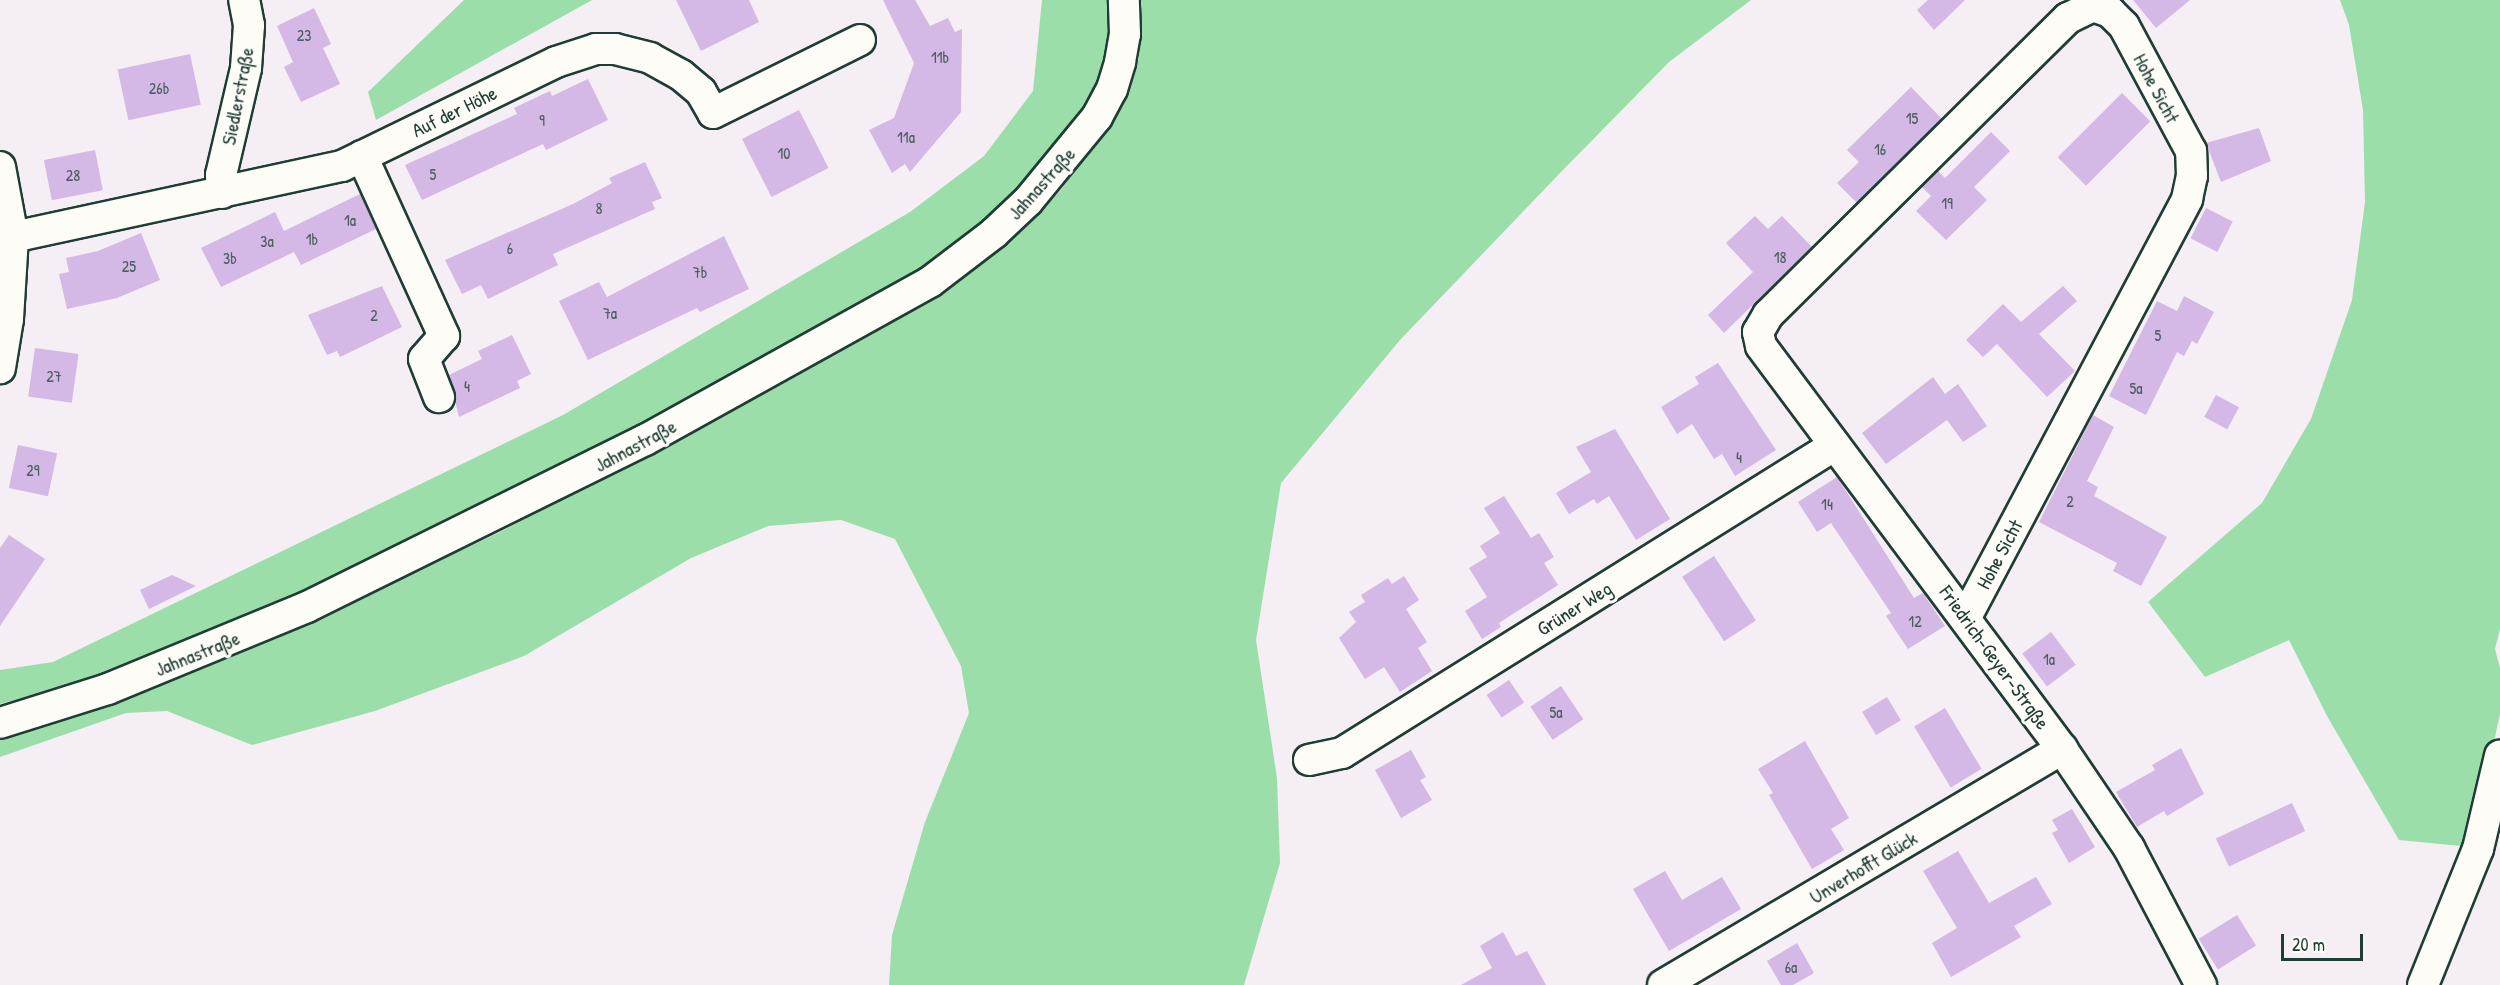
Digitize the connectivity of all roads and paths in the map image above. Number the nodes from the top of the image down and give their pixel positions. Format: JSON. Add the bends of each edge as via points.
{"nodes":[{"id":1,"x":244,"y":0,"type":"edge"},
{"id":2,"x":1124,"y":0,"type":"edge"},
{"id":3,"x":860,"y":40,"type":"dead end"},
{"id":4,"x":362,"y":156,"type":"junction"},
{"id":5,"x":0,"y":167,"type":"edge"},
{"id":6,"x":222,"y":193,"type":"junction"},
{"id":7,"x":13,"y":237,"type":"junction"},
{"id":8,"x":1761,"y":346,"type":"joint"},
{"id":9,"x":0,"y":369,"type":"edge"},
{"id":10,"x":439,"y":397,"type":"dead end"},
{"id":11,"x":1835,"y":445,"type":"junction"},
{"id":12,"x":1966,"y":617,"type":"junction"},
{"id":13,"x":0,"y":723,"type":"edge"},
{"id":14,"x":2062,"y":749,"type":"junction"},
{"id":15,"x":2500,"y":756,"type":"edge"},
{"id":16,"x":1309,"y":760,"type":"dead end"},
{"id":17,"x":1664,"y":985,"type":"edge"},
{"id":18,"x":2201,"y":985,"type":"edge"},
{"id":19,"x":2423,"y":985,"type":"edge"}],
"edges":[{"from":1,"to":6,"type":"street","name":"Siedlerstraße","via":[[249,25],[246,68],[221,175]]},
{"from":2,"to":13,"type":"street","name":"Jahnastraße","via":[[1125,34],[1120,62],[1097,117],[1028,201],[994,233],[930,282],[645,440],[318,602],[118,685]]},
{"from":3,"to":4,"type":"street","name":"Auf der Höhe","via":[[712,113],[701,92],[681,75],[650,58],[615,49],[596,49],[556,62]]},
{"from":4,"to":6,"type":"street","name":"Auf der Höhe","via":[[321,172]]},
{"from":4,"to":10,"type":"street","via":[[444,336],[424,359]]},
{"from":5,"to":7,"type":"street"},
{"from":6,"to":7,"type":"street","name":"Auf der Höhe"},
{"from":7,"to":9,"type":"street","via":[[8,319]]},
{"from":8,"to":11,"type":"street","name":"Friedrich-Geyer-Straße"},
{"from":8,"to":12,"type":"street","name":"Hohe Sicht","via":[[1758,332],[1768,315],[2068,18],[2093,6],[2110,12],[2124,26],[2191,151],[2192,176],[2187,199]]},
{"from":11,"to":12,"type":"street","name":"Friedrich-Geyer-Straße"},
{"from":11,"to":16,"type":"street","name":"Grüner Weg","via":[[1342,753]]},
{"from":12,"to":14,"type":"street","name":"Friedrich-Geyer-Straße"},
{"from":14,"to":17,"type":"street","name":"Unverhofft Glück"},
{"from":14,"to":18,"type":"street","name":"Friedrich-Geyer-Straße","via":[[2129,848]]},
{"from":15,"to":19,"type":"street","via":[[2478,849]]}]}
